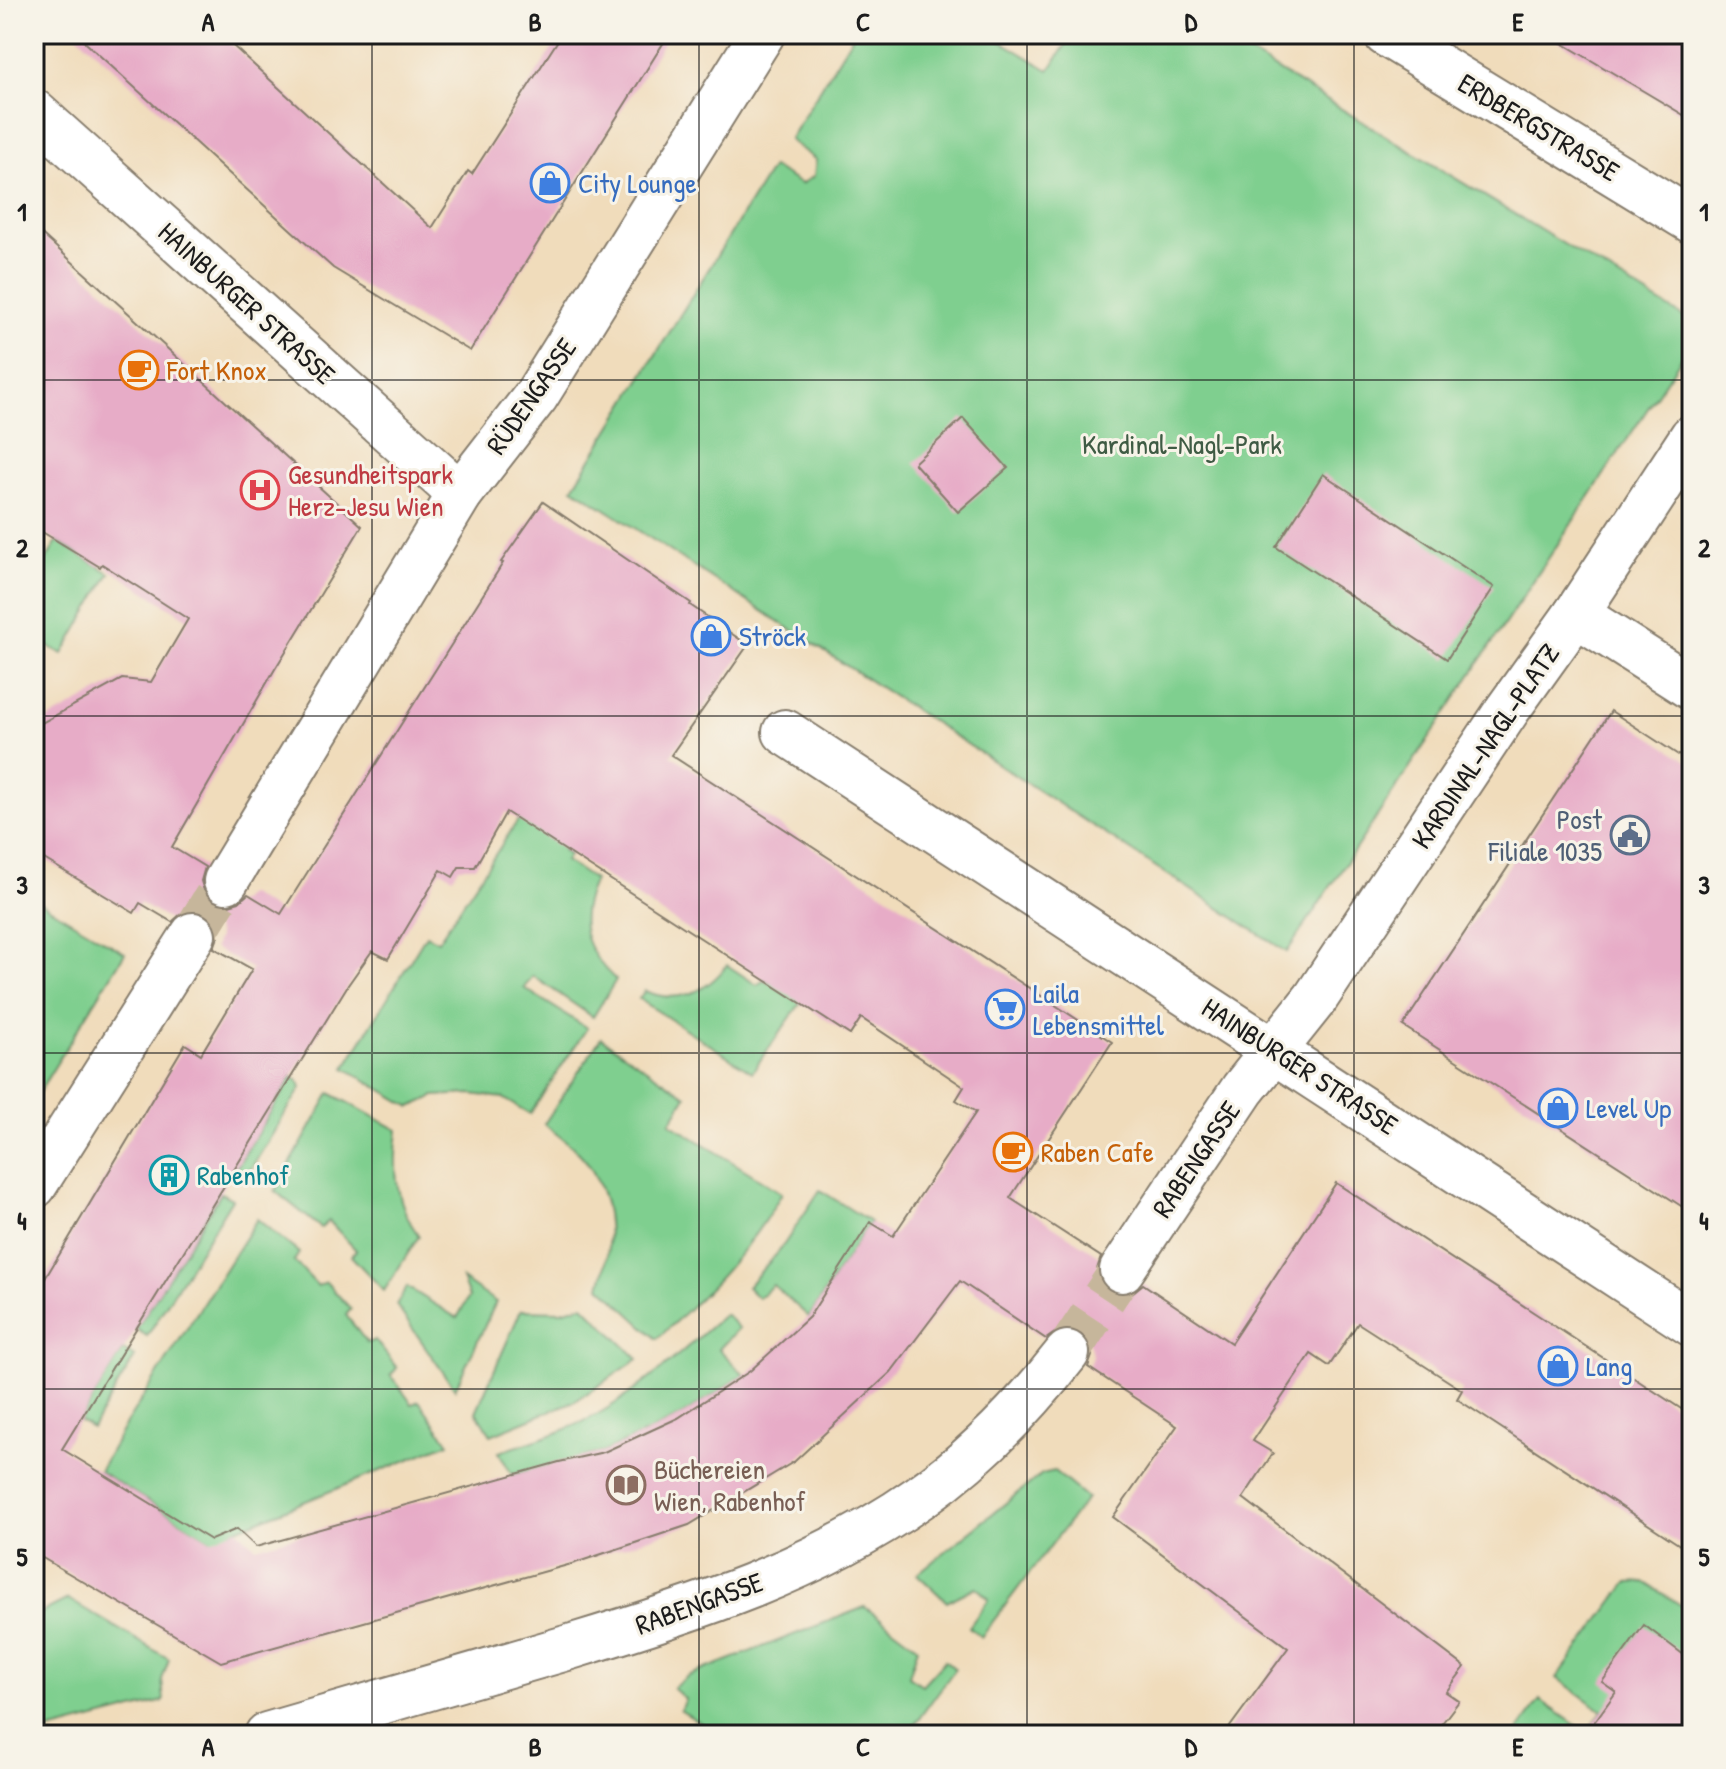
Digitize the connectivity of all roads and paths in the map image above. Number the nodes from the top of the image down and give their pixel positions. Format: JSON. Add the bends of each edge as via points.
{"nodes":[{"id":1,"x":762,"y":34,"type":"edge"},
{"id":2,"x":1386,"y":34,"type":"edge"},
{"id":3,"x":34,"y":112,"type":"edge"},
{"id":4,"x":1692,"y":221,"type":"edge"},
{"id":5,"x":1692,"y":437,"type":"edge"},
{"id":6,"x":460,"y":494,"type":"junction"},
{"id":7,"x":1576,"y":614,"type":"junction"},
{"id":8,"x":1692,"y":688,"type":"edge"},
{"id":9,"x":785,"y":732,"type":"dead end"},
{"id":10,"x":226,"y":881,"type":"tunnel mouth"},
{"id":11,"x":193,"y":935,"type":"tunnel mouth"},
{"id":12,"x":1274,"y":1051,"type":"junction"},
{"id":13,"x":34,"y":1186,"type":"edge"},
{"id":14,"x":1122,"y":1270,"type":"tunnel mouth"},
{"id":15,"x":1692,"y":1324,"type":"edge"},
{"id":16,"x":1067,"y":1353,"type":"tunnel mouth"},
{"id":17,"x":267,"y":1735,"type":"edge"}],
"edges":[{"from":1,"to":6,"type":"street","name":"RÜDENGASSE","via":[[536,396]]},
{"from":2,"to":4,"type":"street","name":"ERDBERGSTRASSE"},
{"from":3,"to":6,"type":"street","name":"HAINBURGER STRASSE"},
{"from":5,"to":7,"type":"street","name":"KARDINAL-NAGL-PLATZ"},
{"from":6,"to":10,"type":"street","name":"RÜDENGASSE"},
{"from":7,"to":8,"type":"street"},
{"from":7,"to":12,"type":"street","name":"KARDINAL-NAGL-PLATZ","via":[[1315,999]]},
{"from":9,"to":12,"type":"street","name":"HAINBURGER STRASSE"},
{"from":11,"to":13,"type":"street"},
{"from":12,"to":14,"type":"street","name":"RABENGASSE"},
{"from":12,"to":15,"type":"street","name":"HAINBURGER STRASSE"},
{"from":16,"to":17,"type":"street","name":"RABENGASSE","via":[[1039,1389],[965,1461],[867,1531],[807,1562],[659,1619]]}]}
